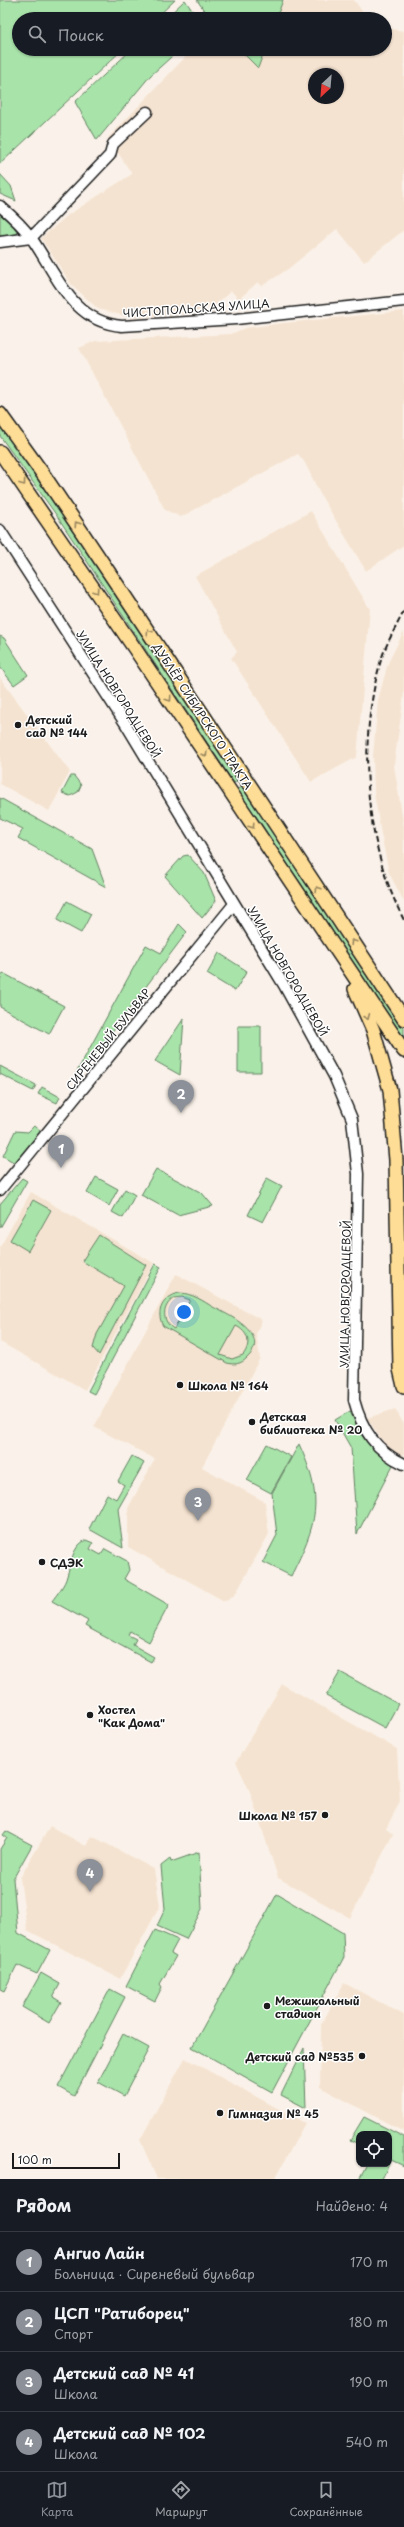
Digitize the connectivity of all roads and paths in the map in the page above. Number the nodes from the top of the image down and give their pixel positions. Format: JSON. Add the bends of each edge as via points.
{"nodes":[{"id":1,"x":147,"y":112,"type":"dead end"},
{"id":2,"x":0,"y":206,"type":"edge"},
{"id":3,"x":31,"y":238,"type":"junction"},
{"id":4,"x":0,"y":242,"type":"edge"},
{"id":5,"x":404,"y":301,"type":"edge"},
{"id":6,"x":0,"y":414,"type":"edge"},
{"id":7,"x":0,"y":452,"type":"edge"},
{"id":8,"x":0,"y":530,"type":"edge"},
{"id":9,"x":234,"y":904,"type":"junction"},
{"id":10,"x":325,"y":932,"type":"junction"},
{"id":11,"x":404,"y":1019,"type":"edge"},
{"id":12,"x":404,"y":1052,"type":"edge"},
{"id":13,"x":0,"y":1190,"type":"edge"},
{"id":14,"x":404,"y":1344,"type":"edge"},
{"id":15,"x":400,"y":1369,"type":"junction"},
{"id":16,"x":404,"y":1386,"type":"edge"},
{"id":17,"x":404,"y":1464,"type":"edge"}],
"edges":[{"from":1,"to":3,"type":"street","via":[[113,144],[110,155]]},
{"from":2,"to":3,"type":"street","name":"ЧИСТОПОЛЬСКАЯ УЛИЦА"},
{"from":3,"to":4,"type":"street"},
{"from":3,"to":5,"type":"street","name":"ЧИСТОПОЛЬСКАЯ УЛИЦА","via":[[76,305],[94,320],[108,324],[122,326],[236,319]]},
{"from":11,"to":6,"type":"main road","name":"ДУБЛЁР СИБИРСКОГО ТРАКТА","one_way":true,"via":[[96,553]]},
{"from":7,"to":10,"type":"main road","name":"ДУБЛЁР СИБИРСКОГО ТРАКТА","one_way":true},
{"from":8,"to":9,"type":"street","name":"УЛИЦА НОВГОРОДЦЕВОЙ","via":[[125,723]]},
{"from":9,"to":13,"type":"street","name":"СИРЕНЕВЫЙ БУЛЬВАР"},
{"from":9,"to":17,"type":"street","name":"УЛИЦА НОВГОРОДЦЕВОЙ","via":[[311,1034],[334,1076],[352,1119],[358,1182],[354,1400],[358,1415],[377,1447]]},
{"from":10,"to":12,"type":"main road","name":"ДУБЛЁР СИБИРСКОГО ТРАКТА"},
{"from":10,"to":15,"type":"main road","name":"ДУБЛЁР СИБИРСКОГО ТРАКТА","one_way":true,"via":[[373,1030],[390,1090],[396,1160]]},
{"from":14,"to":15,"type":"main road","name":"ДУБЛЁР СИБИРСКОГО ТРАКТА"},
{"from":15,"to":16,"type":"main road","name":"ДУБЛЁР СИБИРСКОГО ТРАКТА"}]}
